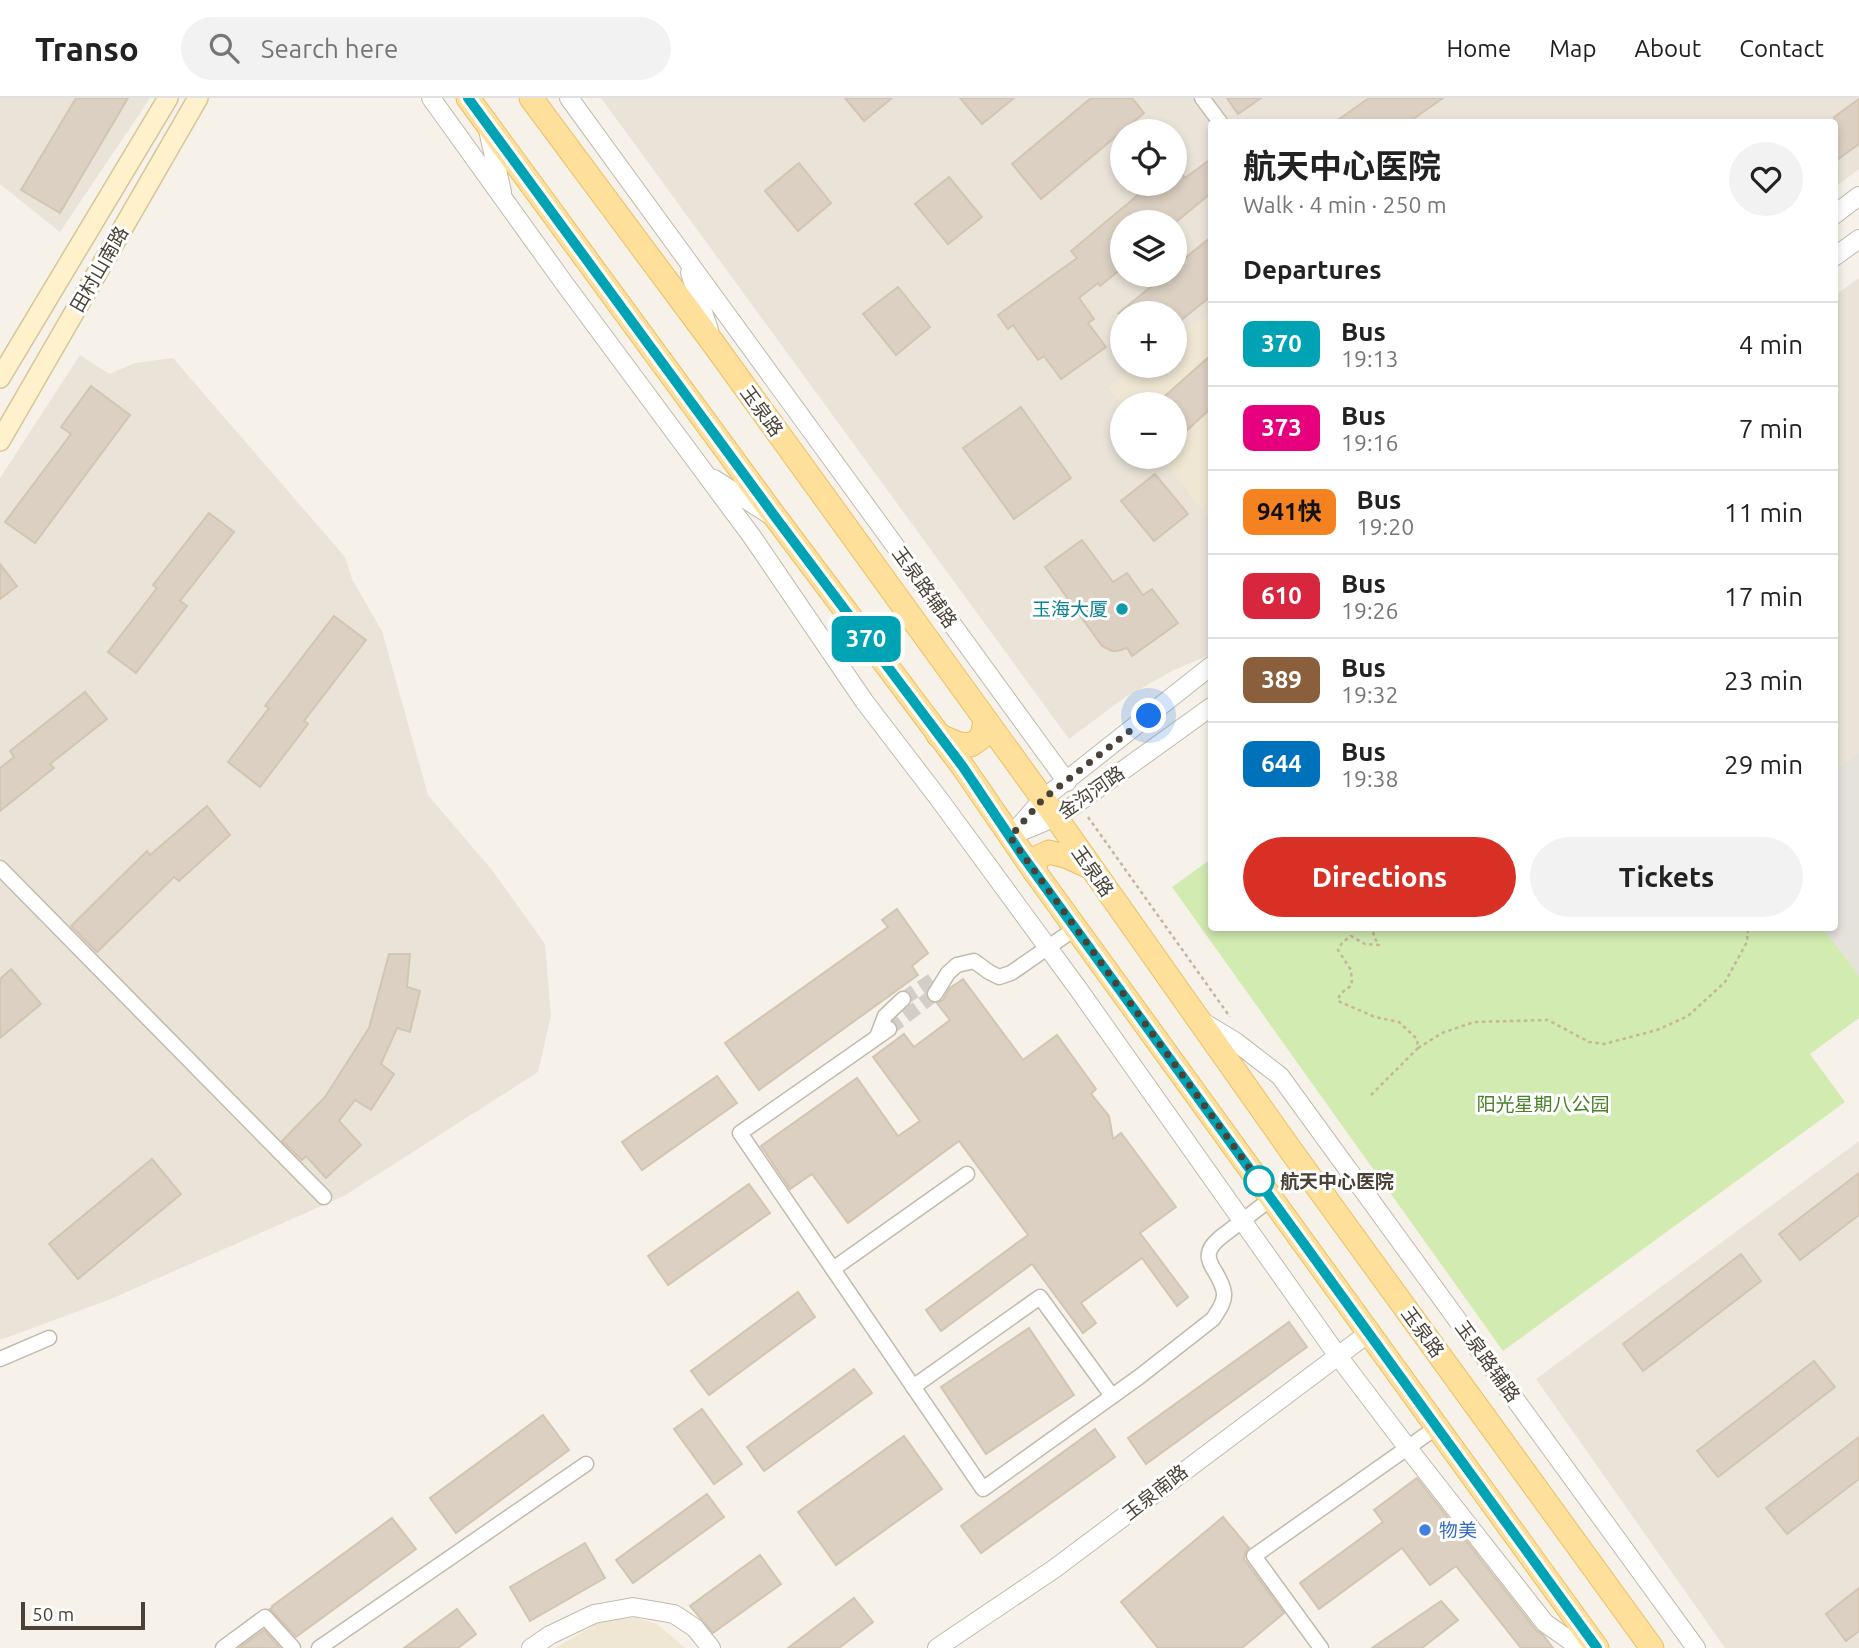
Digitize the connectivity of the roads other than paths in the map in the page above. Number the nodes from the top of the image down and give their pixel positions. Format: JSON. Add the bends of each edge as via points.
{"nodes":[{"id":1,"x":168,"y":98,"type":"edge"},
{"id":2,"x":198,"y":98,"type":"edge"},
{"id":3,"x":431,"y":98,"type":"edge"},
{"id":4,"x":468,"y":98,"type":"edge"},
{"id":5,"x":531,"y":98,"type":"edge"},
{"id":6,"x":569,"y":98,"type":"edge"},
{"id":7,"x":1202,"y":98,"type":"edge"},
{"id":8,"x":1218,"y":119,"type":"edge"},
{"id":9,"x":487,"y":123,"type":"junction"},
{"id":10,"x":1859,"y":196,"type":"edge"},
{"id":11,"x":503,"y":199,"type":"junction"},
{"id":12,"x":1838,"y":212,"type":"edge"},
{"id":13,"x":1859,"y":239,"type":"edge"},
{"id":14,"x":1838,"y":254,"type":"edge"},
{"id":15,"x":685,"y":256,"type":"junction"},
{"id":16,"x":713,"y":343,"type":"junction"},
{"id":17,"x":0,"y":378,"type":"edge"},
{"id":18,"x":0,"y":441,"type":"edge"},
{"id":19,"x":705,"y":474,"type":"junction"},
{"id":20,"x":776,"y":518,"type":"junction"},
{"id":21,"x":1208,"y":668,"type":"edge"},
{"id":22,"x":1208,"y":709,"type":"edge"},
{"id":23,"x":985,"y":720,"type":"junction"},
{"id":24,"x":938,"y":735,"type":"junction"},
{"id":25,"x":1066,"y":782,"type":"junction"},
{"id":26,"x":1049,"y":808,"type":"junction"},
{"id":27,"x":1010,"y":837,"type":"junction"},
{"id":28,"x":1090,"y":867,"type":"junction"},
{"id":29,"x":0,"y":868,"type":"edge"},
{"id":30,"x":1035,"y":872,"type":"junction"},
{"id":31,"x":1076,"y":928,"type":"junction"},
{"id":32,"x":1048,"y":948,"type":"junction"},
{"id":33,"x":933,"y":987,"type":"tunnel mouth"},
{"id":34,"x":902,"y":999,"type":"tunnel mouth"},
{"id":35,"x":1199,"y":1020,"type":"junction"},
{"id":36,"x":889,"y":1028,"type":"tunnel mouth"},
{"id":37,"x":876,"y":1038,"type":"junction"},
{"id":38,"x":967,"y":1174,"type":"dead end"},
{"id":39,"x":324,"y":1196,"type":"dead end"},
{"id":40,"x":1272,"y":1199,"type":"junction"},
{"id":41,"x":1243,"y":1220,"type":"junction"},
{"id":42,"x":833,"y":1269,"type":"junction"},
{"id":43,"x":1370,"y":1332,"type":"junction"},
{"id":44,"x":48,"y":1338,"type":"dead end"},
{"id":45,"x":1338,"y":1356,"type":"junction"},
{"id":46,"x":0,"y":1359,"type":"edge"},
{"id":47,"x":913,"y":1387,"type":"junction"},
{"id":48,"x":1112,"y":1396,"type":"junction"},
{"id":49,"x":1437,"y":1427,"type":"junction"},
{"id":50,"x":1407,"y":1447,"type":"junction"},
{"id":51,"x":586,"y":1464,"type":"dead end"},
{"id":52,"x":223,"y":1648,"type":"edge"},
{"id":53,"x":293,"y":1648,"type":"edge"},
{"id":54,"x":319,"y":1648,"type":"edge"},
{"id":55,"x":531,"y":1648,"type":"edge"},
{"id":56,"x":711,"y":1648,"type":"edge"},
{"id":57,"x":937,"y":1648,"type":"edge"},
{"id":58,"x":1321,"y":1648,"type":"edge"},
{"id":59,"x":1583,"y":1648,"type":"edge"},
{"id":60,"x":1597,"y":1648,"type":"edge"},
{"id":61,"x":1651,"y":1648,"type":"edge"},
{"id":62,"x":1696,"y":1648,"type":"edge"}],
"edges":[{"from":1,"to":17,"type":"main road","name":"田村山南路"},
{"from":2,"to":18,"type":"main road","name":"田村山南路"},
{"from":3,"to":11,"type":"street"},
{"from":4,"to":9,"type":"main road"},
{"from":5,"to":16,"type":"main road","name":"玉泉路"},
{"from":6,"to":15,"type":"street","name":"玉泉路辅路"},
{"from":7,"to":8,"type":"street"},
{"from":9,"to":11,"type":"street"},
{"from":9,"to":20,"type":"main road"},
{"from":10,"to":12,"type":"street"},
{"from":11,"to":19,"type":"street"},
{"from":13,"to":14,"type":"street"},
{"from":15,"to":16,"type":"street"},
{"from":15,"to":25,"type":"street","name":"玉泉路辅路"},
{"from":16,"to":23,"type":"main road","name":"玉泉路"},
{"from":19,"to":20,"type":"street"},
{"from":19,"to":32,"type":"street","via":[[864,701]]},
{"from":20,"to":24,"type":"main road"},
{"from":21,"to":25,"type":"street","name":"金沟河路"},
{"from":22,"to":26,"type":"street","name":"金沟河路","via":[[1079,803]]},
{"from":23,"to":24,"type":"main road","via":[[982,737],[971,745]]},
{"from":23,"to":26,"type":"main road","name":"玉泉路"},
{"from":24,"to":27,"type":"main road"},
{"from":25,"to":26,"type":"street","name":"金沟河路"},
{"from":26,"to":27,"type":"street","name":"金沟河路"},
{"from":26,"to":28,"type":"main road","name":"玉泉路"},
{"from":27,"to":30,"type":"main road"},
{"from":28,"to":30,"type":"main road","via":[[1049,852],[1036,858]]},
{"from":28,"to":35,"type":"main road","name":"玉泉路"},
{"from":29,"to":39,"type":"street"},
{"from":30,"to":31,"type":"main road"},
{"from":31,"to":32,"type":"street"},
{"from":31,"to":40,"type":"main road"},
{"from":32,"to":33,"type":"street","via":[[1011,974],[999,977],[974,961],[957,965]]},
{"from":32,"to":41,"type":"street"},
{"from":34,"to":37,"type":"street","via":[[885,1016]]},
{"from":35,"to":61,"type":"main road","name":"玉泉路"},
{"from":35,"to":62,"type":"street","name":"玉泉路辅路","via":[[1280,1076]]},
{"from":36,"to":37,"type":"street"},
{"from":37,"to":42,"type":"street","via":[[740,1133]]},
{"from":38,"to":42,"type":"street"},
{"from":40,"to":41,"type":"street"},
{"from":40,"to":43,"type":"main road"},
{"from":41,"to":45,"type":"street"},
{"from":41,"to":48,"type":"street","via":[[1209,1250],[1209,1261],[1224,1292],[1213,1319]]},
{"from":42,"to":47,"type":"street"},
{"from":43,"to":45,"type":"street","name":"玉泉南路"},
{"from":43,"to":49,"type":"main road"},
{"from":44,"to":46,"type":"street"},
{"from":45,"to":50,"type":"street"},
{"from":45,"to":57,"type":"street","name":"玉泉南路","via":[[1054,1569]]},
{"from":47,"to":48,"type":"street","via":[[1040,1297]]},
{"from":47,"to":48,"type":"street","via":[[983,1489]]},
{"from":49,"to":50,"type":"street"},
{"from":49,"to":60,"type":"main road"},
{"from":50,"to":58,"type":"street","via":[[1254,1556]]},
{"from":50,"to":59,"type":"street","via":[[1545,1623]]},
{"from":51,"to":54,"type":"street"},
{"from":52,"to":53,"type":"street","via":[[265,1617]]},
{"from":55,"to":56,"type":"street","via":[[594,1614],[633,1607],[674,1614],[695,1628]]}]}
